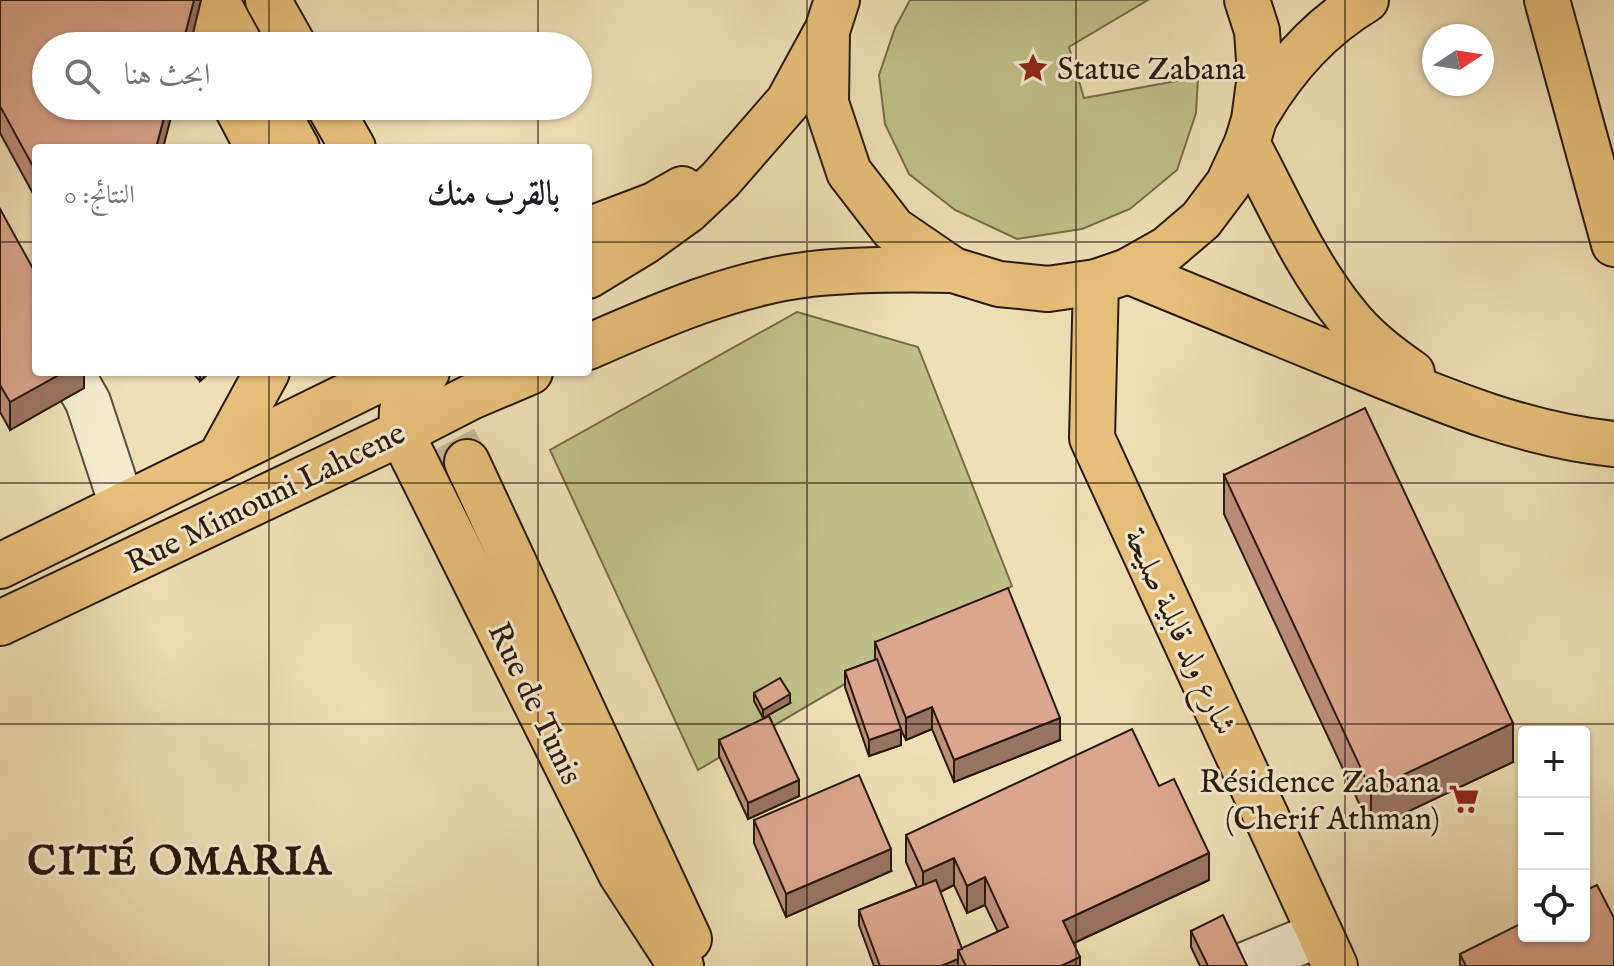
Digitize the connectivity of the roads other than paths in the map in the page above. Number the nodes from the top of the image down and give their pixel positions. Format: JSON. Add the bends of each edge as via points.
{"nodes":[{"id":1,"x":183,"y":0,"type":"edge"},
{"id":2,"x":216,"y":0,"type":"edge"},
{"id":3,"x":268,"y":0,"type":"edge"},
{"id":4,"x":1247,"y":0,"type":"edge"},
{"id":5,"x":1366,"y":0,"type":"edge"},
{"id":6,"x":1547,"y":0,"type":"edge"},
{"id":7,"x":831,"y":10,"type":"edge"},
{"id":8,"x":199,"y":32,"type":"edge"},
{"id":9,"x":233,"y":32,"type":"edge"},
{"id":10,"x":286,"y":32,"type":"edge"},
{"id":11,"x":243,"y":120,"type":"edge"},
{"id":12,"x":282,"y":120,"type":"edge"},
{"id":13,"x":337,"y":120,"type":"edge"},
{"id":14,"x":1251,"y":132,"type":"junction"},
{"id":15,"x":256,"y":144,"type":"edge"},
{"id":16,"x":295,"y":144,"type":"edge"},
{"id":17,"x":351,"y":144,"type":"edge"},
{"id":18,"x":752,"y":145,"type":"junction"},
{"id":19,"x":592,"y":228,"type":"edge"},
{"id":20,"x":1614,"y":244,"type":"edge"},
{"id":21,"x":953,"y":270,"type":"junction"},
{"id":22,"x":592,"y":274,"type":"edge"},
{"id":23,"x":1112,"y":276,"type":"junction"},
{"id":24,"x":592,"y":345,"type":"edge"},
{"id":25,"x":73,"y":376,"type":"edge"},
{"id":26,"x":265,"y":376,"type":"edge"},
{"id":27,"x":387,"y":376,"type":"edge"},
{"id":28,"x":424,"y":376,"type":"edge"},
{"id":29,"x":508,"y":376,"type":"edge"},
{"id":30,"x":464,"y":384,"type":"edge"},
{"id":31,"x":1464,"y":409,"type":"junction"},
{"id":32,"x":401,"y":433,"type":"junction"},
{"id":33,"x":1614,"y":444,"type":"edge"},
{"id":34,"x":220,"y":458,"type":"junction"},
{"id":35,"x":467,"y":462,"type":"tunnel mouth"},
{"id":36,"x":122,"y":505,"type":"junction"},
{"id":37,"x":0,"y":566,"type":"edge"},
{"id":38,"x":0,"y":623,"type":"edge"},
{"id":39,"x":1327,"y":950,"type":"edge"},
{"id":40,"x":681,"y":966,"type":"edge"},
{"id":41,"x":701,"y":966,"type":"edge"},
{"id":42,"x":1242,"y":966,"type":"edge"}],
"edges":[{"from":1,"to":8,"type":"main road"},
{"from":2,"to":9,"type":"main road"},
{"from":3,"to":10,"type":"main road"},
{"from":4,"to":14,"type":"main road","via":[[1257,31],[1260,75]]},
{"from":5,"to":14,"type":"main road","via":[[1296,57],[1273,87]]},
{"from":6,"to":20,"type":"main road"},
{"from":7,"to":18,"type":"main road","via":[[788,102]]},
{"from":7,"to":21,"type":"main road","via":[[826,103],[849,172],[893,229]]},
{"from":11,"to":15,"type":"main road"},
{"from":12,"to":16,"type":"main road"},
{"from":13,"to":17,"type":"main road"},
{"from":14,"to":23,"type":"main road","via":[[1228,184],[1201,220],[1167,249]]},
{"from":14,"to":31,"type":"main road","via":[[1315,272],[1348,318],[1395,361]]},
{"from":18,"to":19,"type":"main road","via":[[654,205]]},
{"from":18,"to":22,"type":"main road","via":[[687,211]]},
{"from":21,"to":23,"type":"main road","via":[[999,284],[1048,289]]},
{"from":21,"to":24,"type":"main road","via":[[851,271],[744,287]]},
{"from":23,"to":31,"type":"main road"},
{"from":23,"to":39,"type":"main road","name":"شارع ولد قابلية صليحة","via":[[1092,438]]},
{"from":25,"to":36,"type":"street","via":[[88,402]]},
{"from":26,"to":34,"type":"main road"},
{"from":27,"to":34,"type":"main road","name":"Rue Mimouni Lahcene"},
{"from":28,"to":32,"type":"main road","via":[[402,410]]},
{"from":29,"to":30,"type":"main road","name":"Rue Mimouni Lahcene"},
{"from":30,"to":32,"type":"main road","name":"Rue Mimouni Lahcene"},
{"from":31,"to":33,"type":"main road"},
{"from":32,"to":38,"type":"main road","name":"Rue Mimouni Lahcene"},
{"from":32,"to":40,"type":"main road","name":"Rue de Tunis","via":[[621,874]]},
{"from":34,"to":36,"type":"main road","name":"Rue Mimouni Lahcene"},
{"from":35,"to":41,"type":"main road","name":"Rue de Tunis"},
{"from":36,"to":37,"type":"main road","name":"Rue Mimouni Lahcene"},
{"from":39,"to":42,"type":"street"}]}
